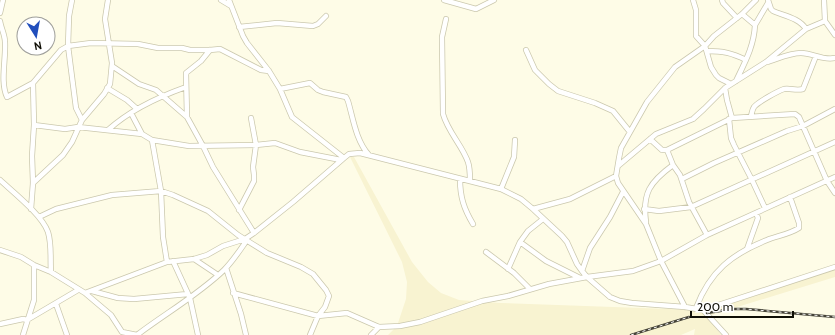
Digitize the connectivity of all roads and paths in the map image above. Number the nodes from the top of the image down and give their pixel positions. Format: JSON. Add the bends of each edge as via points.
{"nodes":[{"id":1,"x":3,"y":0,"type":"edge"},
{"id":2,"x":72,"y":0,"type":"edge"},
{"id":3,"x":108,"y":0,"type":"edge"},
{"id":4,"x":221,"y":0,"type":"edge"},
{"id":5,"x":229,"y":0,"type":"edge"},
{"id":6,"x":444,"y":0,"type":"edge"},
{"id":7,"x":494,"y":0,"type":"edge"},
{"id":8,"x":693,"y":0,"type":"edge"},
{"id":9,"x":722,"y":0,"type":"edge"},
{"id":10,"x":756,"y":0,"type":"edge"},
{"id":11,"x":824,"y":0,"type":"edge"},
{"id":12,"x":768,"y":2,"type":"edge"},
{"id":13,"x":231,"y":6,"type":"junction"},
{"id":14,"x":0,"y":12,"type":"edge"},
{"id":15,"x":742,"y":14,"type":"junction"},
{"id":16,"x":326,"y":16,"type":"dead end"},
{"id":17,"x":737,"y":18,"type":"junction"},
{"id":18,"x":446,"y":19,"type":"dead end"},
{"id":19,"x":0,"y":21,"type":"edge"},
{"id":20,"x":825,"y":21,"type":"junction"},
{"id":21,"x":755,"y":26,"type":"junction"},
{"id":22,"x":239,"y":27,"type":"junction"},
{"id":23,"x":806,"y":30,"type":"junction"},
{"id":24,"x":835,"y":35,"type":"edge"},
{"id":25,"x":109,"y":44,"type":"junction"},
{"id":26,"x":68,"y":46,"type":"junction"},
{"id":27,"x":706,"y":48,"type":"junction"},
{"id":28,"x":210,"y":50,"type":"junction"},
{"id":29,"x":526,"y":50,"type":"dead end"},
{"id":30,"x":816,"y":56,"type":"junction"},
{"id":31,"x":835,"y":58,"type":"edge"},
{"id":32,"x":746,"y":60,"type":"junction"},
{"id":33,"x":766,"y":62,"type":"junction"},
{"id":34,"x":112,"y":66,"type":"junction"},
{"id":35,"x":269,"y":71,"type":"junction"},
{"id":36,"x":736,"y":81,"type":"junction"},
{"id":37,"x":33,"y":83,"type":"junction"},
{"id":38,"x":731,"y":84,"type":"junction"},
{"id":39,"x":186,"y":87,"type":"junction"},
{"id":40,"x":107,"y":88,"type":"junction"},
{"id":41,"x":725,"y":88,"type":"junction"},
{"id":42,"x":280,"y":89,"type":"junction"},
{"id":43,"x":163,"y":95,"type":"junction"},
{"id":44,"x":137,"y":109,"type":"junction"},
{"id":45,"x":835,"y":109,"type":"edge"},
{"id":46,"x":131,"y":113,"type":"junction"},
{"id":47,"x":751,"y":116,"type":"junction"},
{"id":48,"x":187,"y":117,"type":"junction"},
{"id":49,"x":251,"y":118,"type":"dead end"},
{"id":50,"x":731,"y":119,"type":"junction"},
{"id":51,"x":82,"y":120,"type":"junction"},
{"id":52,"x":34,"y":125,"type":"junction"},
{"id":53,"x":803,"y":126,"type":"junction"},
{"id":54,"x":78,"y":127,"type":"junction"},
{"id":55,"x":108,"y":130,"type":"junction"},
{"id":56,"x":630,"y":132,"type":"junction"},
{"id":57,"x":142,"y":134,"type":"junction"},
{"id":58,"x":650,"y":139,"type":"junction"},
{"id":59,"x":152,"y":140,"type":"junction"},
{"id":60,"x":515,"y":140,"type":"dead end"},
{"id":61,"x":835,"y":142,"type":"edge"},
{"id":62,"x":256,"y":145,"type":"junction"},
{"id":63,"x":203,"y":146,"type":"junction"},
{"id":64,"x":667,"y":150,"type":"junction"},
{"id":65,"x":738,"y":152,"type":"junction"},
{"id":66,"x":815,"y":152,"type":"junction"},
{"id":67,"x":368,"y":155,"type":"junction"},
{"id":68,"x":342,"y":159,"type":"junction"},
{"id":69,"x":673,"y":165,"type":"junction"},
{"id":70,"x":618,"y":166,"type":"junction"},
{"id":71,"x":616,"y":176,"type":"junction"},
{"id":72,"x":835,"y":177,"type":"edge"},
{"id":73,"x":460,"y":179,"type":"junction"},
{"id":74,"x":0,"y":180,"type":"edge"},
{"id":75,"x":682,"y":180,"type":"junction"},
{"id":76,"x":752,"y":180,"type":"junction"},
{"id":77,"x":470,"y":181,"type":"junction"},
{"id":78,"x":827,"y":181,"type":"junction"},
{"id":79,"x":33,"y":183,"type":"junction"},
{"id":80,"x":501,"y":189,"type":"junction"},
{"id":81,"x":161,"y":191,"type":"junction"},
{"id":82,"x":623,"y":192,"type":"junction"},
{"id":83,"x":835,"y":193,"type":"edge"},
{"id":84,"x":790,"y":197,"type":"junction"},
{"id":85,"x":691,"y":207,"type":"junction"},
{"id":86,"x":765,"y":208,"type":"junction"},
{"id":87,"x":31,"y":209,"type":"junction"},
{"id":88,"x":533,"y":209,"type":"junction"},
{"id":89,"x":644,"y":209,"type":"junction"},
{"id":90,"x":239,"y":210,"type":"junction"},
{"id":91,"x":756,"y":213,"type":"junction"},
{"id":92,"x":39,"y":217,"type":"junction"},
{"id":93,"x":543,"y":219,"type":"junction"},
{"id":94,"x":473,"y":224,"type":"dead end"},
{"id":95,"x":646,"y":224,"type":"junction"},
{"id":96,"x":254,"y":233,"type":"junction"},
{"id":97,"x":706,"y":235,"type":"junction"},
{"id":98,"x":246,"y":240,"type":"junction"},
{"id":99,"x":520,"y":242,"type":"junction"},
{"id":100,"x":748,"y":249,"type":"junction"},
{"id":101,"x":0,"y":250,"type":"edge"},
{"id":102,"x":486,"y":252,"type":"dead end"},
{"id":103,"x":194,"y":259,"type":"junction"},
{"id":104,"x":172,"y":261,"type":"junction"},
{"id":105,"x":661,"y":261,"type":"junction"},
{"id":106,"x":167,"y":262,"type":"junction"},
{"id":107,"x":34,"y":265,"type":"junction"},
{"id":108,"x":835,"y":267,"type":"edge"},
{"id":109,"x":226,"y":268,"type":"junction"},
{"id":110,"x":508,"y":268,"type":"junction"},
{"id":111,"x":582,"y":271,"type":"junction"},
{"id":112,"x":51,"y":272,"type":"junction"},
{"id":113,"x":218,"y":275,"type":"junction"},
{"id":114,"x":587,"y":277,"type":"junction"},
{"id":115,"x":580,"y":278,"type":"junction"},
{"id":116,"x":530,"y":289,"type":"junction"},
{"id":117,"x":78,"y":290,"type":"junction"},
{"id":118,"x":92,"y":291,"type":"junction"},
{"id":119,"x":233,"y":292,"type":"junction"},
{"id":120,"x":85,"y":293,"type":"junction"},
{"id":121,"x":189,"y":296,"type":"junction"},
{"id":122,"x":56,"y":304,"type":"junction"},
{"id":123,"x":685,"y":306,"type":"junction"},
{"id":124,"x":696,"y":308,"type":"junction"},
{"id":125,"x":703,"y":310,"type":"junction"},
{"id":126,"x":318,"y":316,"type":"junction"},
{"id":127,"x":27,"y":320,"type":"junction"},
{"id":128,"x":0,"y":324,"type":"edge"},
{"id":129,"x":379,"y":326,"type":"junction"},
{"id":130,"x":126,"y":334,"type":"edge"},
{"id":131,"x":23,"y":335,"type":"edge"},
{"id":132,"x":67,"y":335,"type":"edge"},
{"id":133,"x":198,"y":335,"type":"edge"},
{"id":134,"x":246,"y":335,"type":"edge"},
{"id":135,"x":310,"y":335,"type":"edge"},
{"id":136,"x":371,"y":335,"type":"edge"},
{"id":137,"x":726,"y":335,"type":"edge"}],
"edges":[{"from":1,"to":14,"type":"street"},
{"from":2,"to":26,"type":"street"},
{"from":3,"to":25,"type":"street","via":[[105,19]]},
{"from":4,"to":13,"type":"street"},
{"from":5,"to":13,"type":"street"},
{"from":6,"to":7,"type":"street","via":[[476,9]]},
{"from":8,"to":27,"type":"street","via":[[696,36]]},
{"from":9,"to":17,"type":"street"},
{"from":10,"to":15,"type":"street"},
{"from":11,"to":20,"type":"street"},
{"from":12,"to":21,"type":"street"},
{"from":12,"to":23,"type":"street","via":[[773,11],[798,20]]},
{"from":13,"to":22,"type":"street"},
{"from":15,"to":17,"type":"street"},
{"from":15,"to":21,"type":"street"},
{"from":16,"to":22,"type":"street","via":[[313,26],[277,23]]},
{"from":17,"to":27,"type":"street","via":[[714,36]]},
{"from":18,"to":77,"type":"street","via":[[442,37],[443,114],[445,124],[469,163]]},
{"from":19,"to":37,"type":"street","via":[[5,41],[1,78],[3,91],[8,97]]},
{"from":20,"to":23,"type":"street"},
{"from":20,"to":24,"type":"street"},
{"from":21,"to":32,"type":"street"},
{"from":22,"to":35,"type":"street","via":[[247,43]]},
{"from":23,"to":33,"type":"street"},
{"from":25,"to":26,"type":"street"},
{"from":25,"to":28,"type":"street"},
{"from":25,"to":34,"type":"street"},
{"from":26,"to":37,"type":"street","via":[[56,55]]},
{"from":26,"to":51,"type":"street","via":[[76,108]]},
{"from":27,"to":32,"type":"street","via":[[725,51]]},
{"from":27,"to":38,"type":"street","via":[[716,75]]},
{"from":27,"to":56,"type":"street","via":[[675,66],[647,102]]},
{"from":28,"to":35,"type":"street","via":[[223,50],[261,70]]},
{"from":28,"to":39,"type":"street","via":[[186,73]]},
{"from":29,"to":56,"type":"street","via":[[535,70],[549,84],[558,91],[613,111]]},
{"from":30,"to":31,"type":"street","via":[[827,60]]},
{"from":30,"to":33,"type":"street","via":[[801,53]]},
{"from":30,"to":47,"type":"street","via":[[803,89],[781,90],[757,105]]},
{"from":32,"to":36,"type":"street"},
{"from":33,"to":36,"type":"street"},
{"from":34,"to":40,"type":"street","via":[[110,84]]},
{"from":34,"to":43,"type":"street","via":[[139,84]]},
{"from":35,"to":42,"type":"street"},
{"from":36,"to":38,"type":"street"},
{"from":37,"to":52,"type":"street"},
{"from":38,"to":41,"type":"street"},
{"from":39,"to":43,"type":"street"},
{"from":39,"to":48,"type":"street"},
{"from":40,"to":44,"type":"street"},
{"from":40,"to":51,"type":"street"},
{"from":41,"to":50,"type":"street"},
{"from":41,"to":58,"type":"street","via":[[692,119]]},
{"from":42,"to":67,"type":"street","via":[[310,83],[323,92],[346,97],[358,138]]},
{"from":42,"to":68,"type":"street","via":[[292,117]]},
{"from":43,"to":44,"type":"street"},
{"from":43,"to":48,"type":"street"},
{"from":44,"to":46,"type":"street"},
{"from":45,"to":53,"type":"street"},
{"from":46,"to":55,"type":"street","via":[[118,120]]},
{"from":46,"to":57,"type":"street"},
{"from":47,"to":50,"type":"street"},
{"from":47,"to":53,"type":"street","via":[[795,114]]},
{"from":48,"to":63,"type":"street"},
{"from":49,"to":62,"type":"street"},
{"from":50,"to":64,"type":"street"},
{"from":50,"to":65,"type":"street","via":[[731,138]]},
{"from":51,"to":54,"type":"street"},
{"from":52,"to":54,"type":"street","via":[[65,129]]},
{"from":52,"to":79,"type":"street"},
{"from":53,"to":65,"type":"street"},
{"from":53,"to":66,"type":"street"},
{"from":54,"to":55,"type":"street"},
{"from":54,"to":79,"type":"street","via":[[76,135],[63,155]]},
{"from":55,"to":57,"type":"street"},
{"from":56,"to":70,"type":"street","via":[[622,148]]},
{"from":57,"to":59,"type":"street"},
{"from":58,"to":64,"type":"street","via":[[662,150]]},
{"from":58,"to":70,"type":"street"},
{"from":59,"to":63,"type":"street"},
{"from":59,"to":81,"type":"street"},
{"from":60,"to":80,"type":"street","via":[[514,157]]},
{"from":61,"to":66,"type":"street"},
{"from":62,"to":63,"type":"street"},
{"from":62,"to":68,"type":"street","via":[[275,143],[300,152]]},
{"from":62,"to":90,"type":"street","via":[[252,167],[254,181]]},
{"from":63,"to":90,"type":"street","via":[[213,168]]},
{"from":64,"to":69,"type":"street"},
{"from":65,"to":75,"type":"street"},
{"from":65,"to":76,"type":"street"},
{"from":66,"to":76,"type":"street"},
{"from":66,"to":78,"type":"street"},
{"from":67,"to":68,"type":"street","via":[[349,154]]},
{"from":67,"to":73,"type":"street"},
{"from":68,"to":96,"type":"street","via":[[313,186]]},
{"from":69,"to":75,"type":"street"},
{"from":69,"to":89,"type":"street","via":[[653,183],[647,194]]},
{"from":70,"to":71,"type":"street"},
{"from":71,"to":82,"type":"street"},
{"from":71,"to":88,"type":"street","via":[[570,199]]},
{"from":72,"to":78,"type":"street"},
{"from":73,"to":77,"type":"street"},
{"from":73,"to":94,"type":"street","via":[[462,202]]},
{"from":74,"to":87,"type":"street"},
{"from":75,"to":85,"type":"street"},
{"from":76,"to":85,"type":"street"},
{"from":76,"to":86,"type":"street"},
{"from":77,"to":80,"type":"street"},
{"from":78,"to":83,"type":"street"},
{"from":78,"to":84,"type":"street"},
{"from":79,"to":87,"type":"street"},
{"from":80,"to":88,"type":"street","via":[[521,199]]},
{"from":81,"to":92,"type":"street","via":[[112,195],[56,209]]},
{"from":81,"to":98,"type":"street","via":[[208,211]]},
{"from":81,"to":106,"type":"street"},
{"from":82,"to":95,"type":"street"},
{"from":82,"to":111,"type":"street","via":[[590,248]]},
{"from":84,"to":86,"type":"street"},
{"from":84,"to":100,"type":"street","via":[[799,228]]},
{"from":85,"to":89,"type":"street","via":[[659,211]]},
{"from":85,"to":97,"type":"street"},
{"from":86,"to":91,"type":"street"},
{"from":87,"to":92,"type":"street"},
{"from":88,"to":93,"type":"street"},
{"from":89,"to":95,"type":"street"},
{"from":90,"to":96,"type":"street"},
{"from":91,"to":97,"type":"street"},
{"from":91,"to":100,"type":"street","via":[[758,218]]},
{"from":92,"to":112,"type":"street","via":[[48,234]]},
{"from":93,"to":99,"type":"street","via":[[528,231]]},
{"from":93,"to":111,"type":"street","via":[[567,242]]},
{"from":95,"to":105,"type":"street"},
{"from":96,"to":98,"type":"street"},
{"from":97,"to":105,"type":"street"},
{"from":98,"to":103,"type":"street","via":[[223,246]]},
{"from":98,"to":109,"type":"street"},
{"from":98,"to":126,"type":"street","via":[[267,254],[313,274],[329,296]]},
{"from":99,"to":110,"type":"street"},
{"from":99,"to":115,"type":"street","via":[[534,254]]},
{"from":100,"to":124,"type":"street","via":[[722,265],[702,293]]},
{"from":101,"to":107,"type":"street","via":[[21,257]]},
{"from":102,"to":110,"type":"street"},
{"from":103,"to":104,"type":"street"},
{"from":103,"to":113,"type":"street"},
{"from":104,"to":106,"type":"street"},
{"from":104,"to":121,"type":"street"},
{"from":105,"to":114,"type":"street","via":[[633,271]]},
{"from":105,"to":123,"type":"street"},
{"from":106,"to":118,"type":"street"},
{"from":107,"to":112,"type":"street"},
{"from":107,"to":127,"type":"street","via":[[34,300]]},
{"from":108,"to":125,"type":"street"},
{"from":109,"to":113,"type":"street"},
{"from":109,"to":119,"type":"street"},
{"from":110,"to":116,"type":"street"},
{"from":111,"to":114,"type":"street"},
{"from":112,"to":117,"type":"street"},
{"from":113,"to":121,"type":"street"},
{"from":114,"to":115,"type":"street"},
{"from":114,"to":123,"type":"street","via":[[610,297],[620,301]]},
{"from":115,"to":116,"type":"street"},
{"from":116,"to":129,"type":"street","via":[[482,301],[420,322],[400,326]]},
{"from":117,"to":120,"type":"street"},
{"from":117,"to":122,"type":"street"},
{"from":118,"to":120,"type":"street"},
{"from":118,"to":121,"type":"street","via":[[124,299]]},
{"from":119,"to":126,"type":"street"},
{"from":119,"to":134,"type":"street"},
{"from":120,"to":130,"type":"street","via":[[111,315]]},
{"from":121,"to":130,"type":"street","via":[[137,335]]},
{"from":121,"to":133,"type":"street"},
{"from":122,"to":127,"type":"street"},
{"from":122,"to":132,"type":"street"},
{"from":123,"to":124,"type":"street"},
{"from":124,"to":125,"type":"street"},
{"from":125,"to":137,"type":"street"},
{"from":126,"to":129,"type":"street","via":[[347,313]]},
{"from":126,"to":135,"type":"street"},
{"from":127,"to":128,"type":"street"},
{"from":127,"to":131,"type":"street"},
{"from":129,"to":136,"type":"street"}]}
